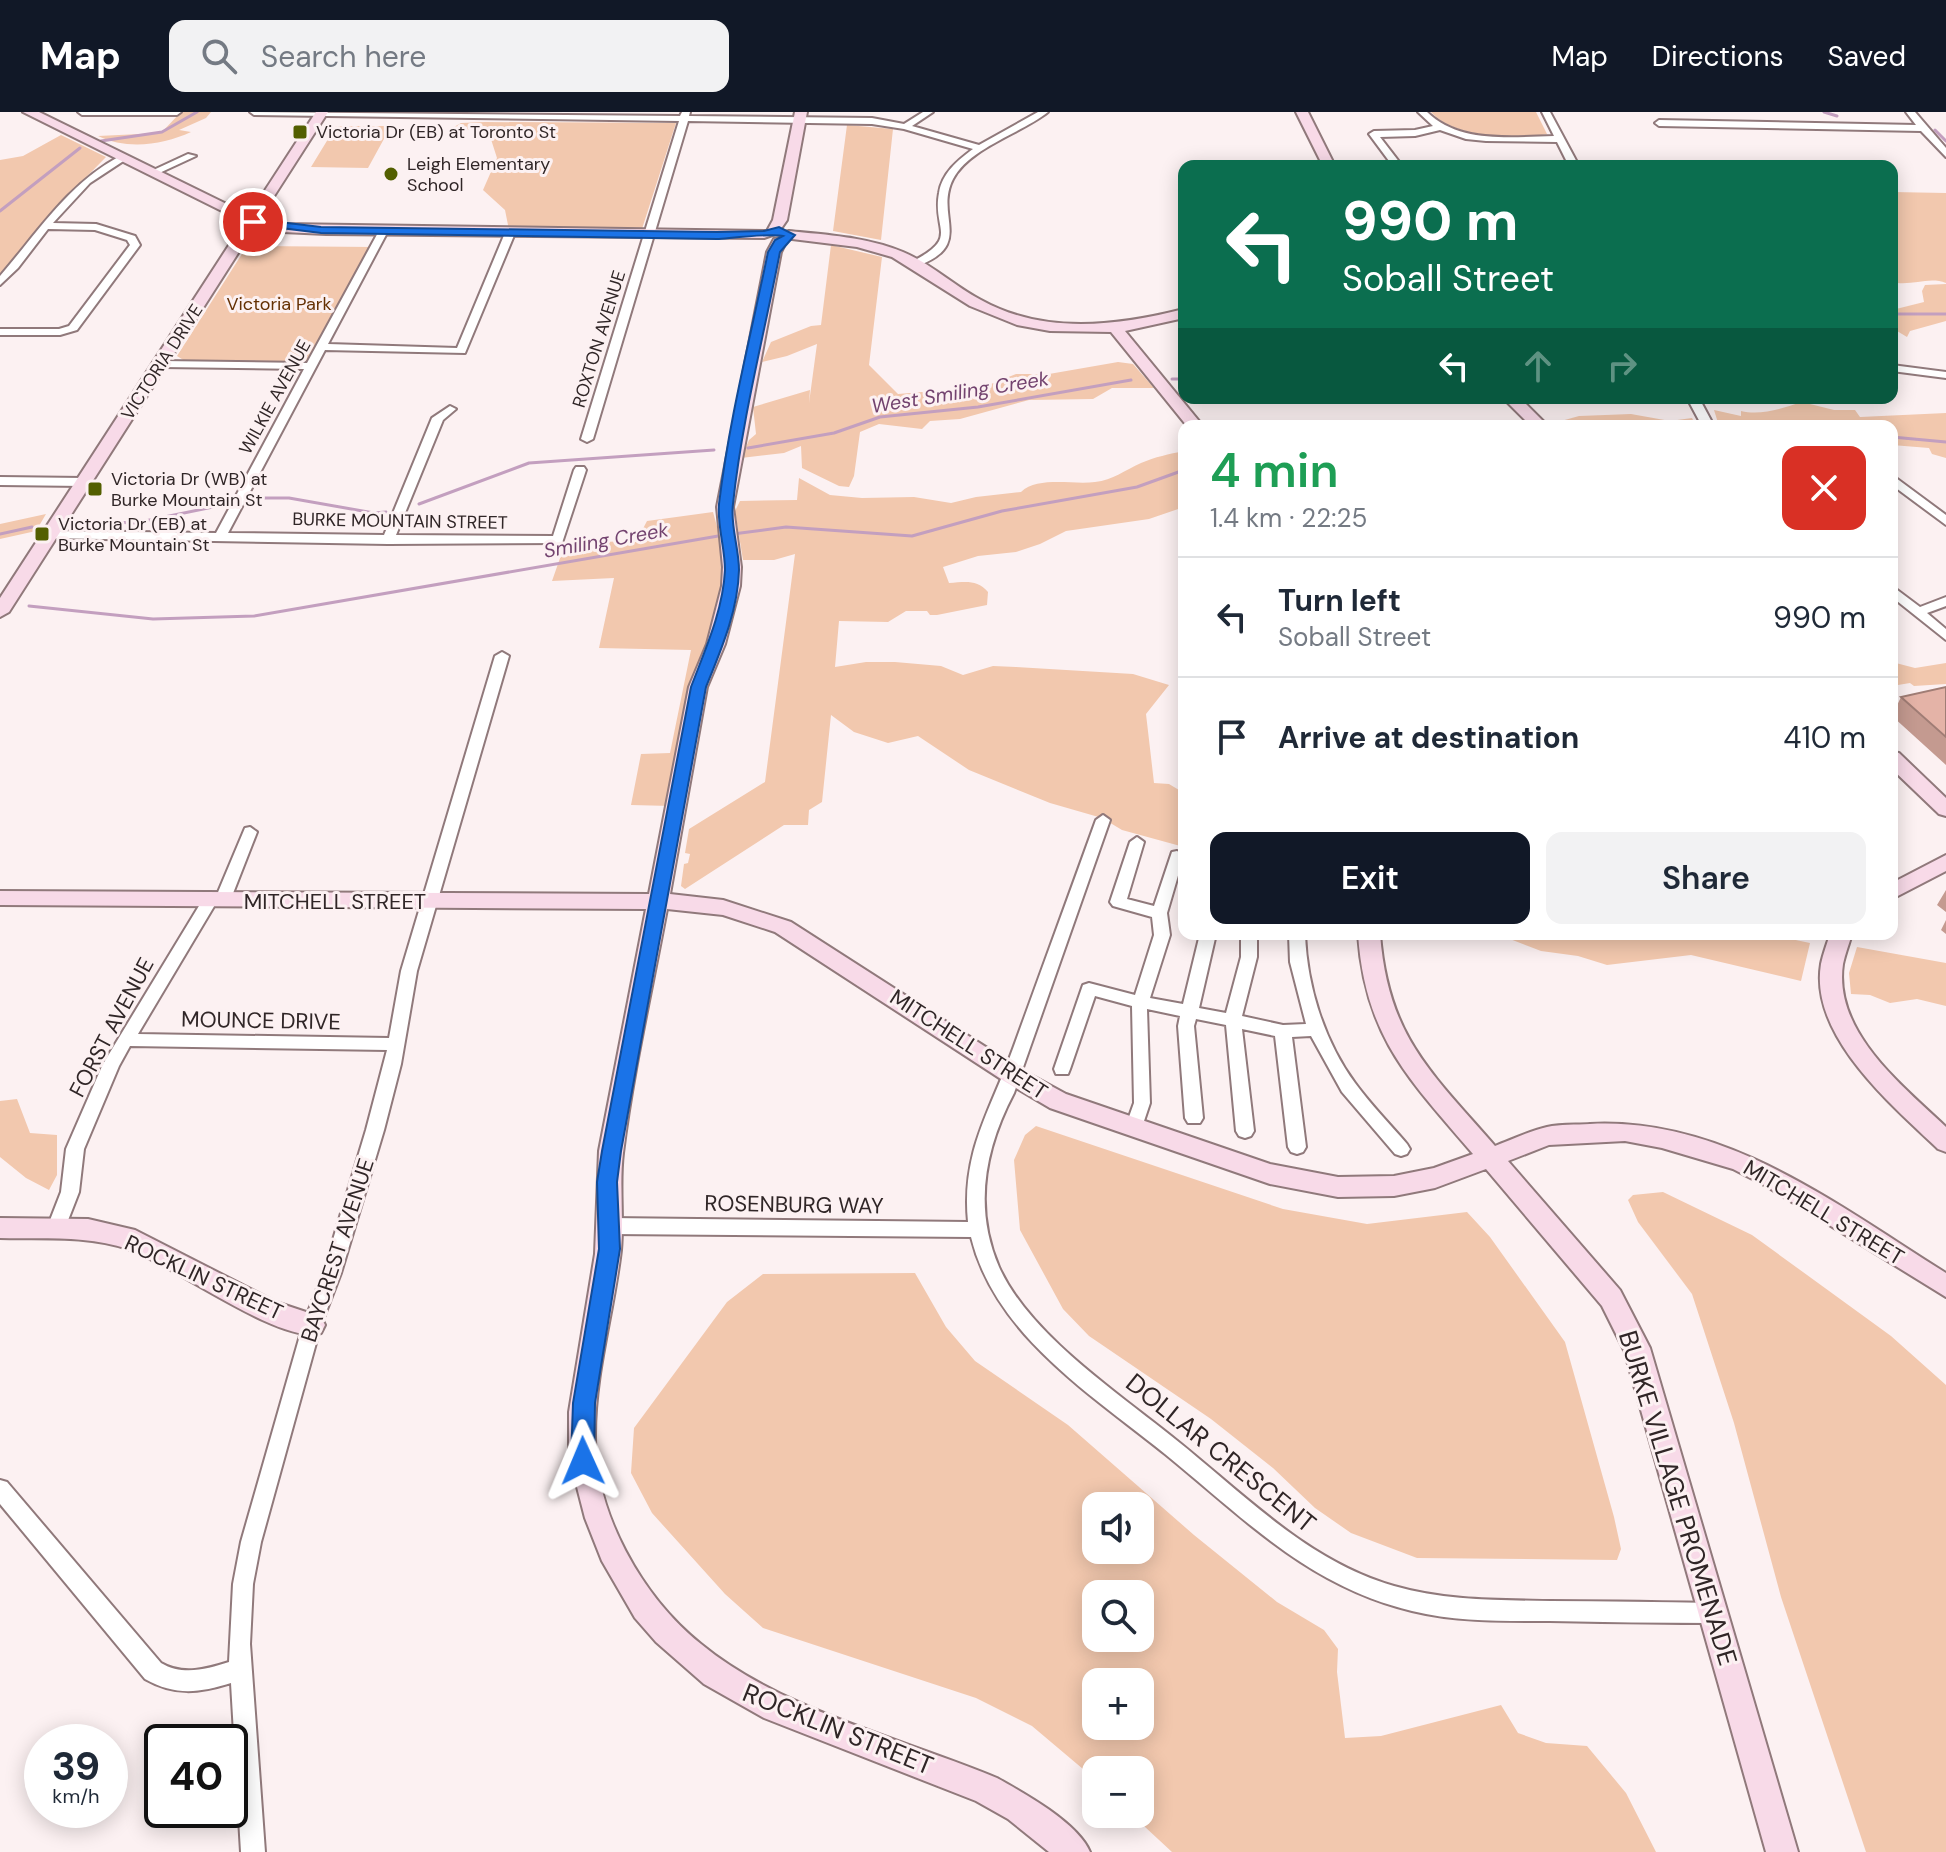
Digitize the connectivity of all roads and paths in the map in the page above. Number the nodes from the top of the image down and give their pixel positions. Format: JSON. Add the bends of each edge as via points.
{"nodes":[{"id":1,"x":29,"y":112,"type":"edge"},
{"id":2,"x":82,"y":112,"type":"edge"},
{"id":3,"x":254,"y":112,"type":"edge"},
{"id":4,"x":929,"y":112,"type":"edge"},
{"id":5,"x":1044,"y":112,"type":"edge"},
{"id":6,"x":1290,"y":112,"type":"edge"},
{"id":7,"x":1302,"y":112,"type":"edge"},
{"id":8,"x":1422,"y":112,"type":"edge"},
{"id":9,"x":1546,"y":112,"type":"edge"},
{"id":10,"x":1784,"y":112,"type":"edge"},
{"id":11,"x":1910,"y":112,"type":"edge"},
{"id":12,"x":177,"y":113,"type":"edge"},
{"id":13,"x":321,"y":113,"type":"edge"},
{"id":14,"x":440,"y":114,"type":"edge"},
{"id":15,"x":563,"y":115,"type":"edge"},
{"id":16,"x":685,"y":115,"type":"edge"},
{"id":17,"x":800,"y":116,"type":"edge"},
{"id":18,"x":1659,"y":123,"type":"dead end"},
{"id":19,"x":1794,"y":126,"type":"junction"},
{"id":20,"x":905,"y":127,"type":"junction"},
{"id":21,"x":1441,"y":127,"type":"junction"},
{"id":22,"x":1924,"y":128,"type":"junction"},
{"id":23,"x":1560,"y":139,"type":"junction"},
{"id":24,"x":982,"y":149,"type":"junction"},
{"id":25,"x":1946,"y":154,"type":"edge"},
{"id":26,"x":191,"y":156,"type":"dead end"},
{"id":27,"x":123,"y":158,"type":"junction"},
{"id":28,"x":1314,"y":160,"type":"edge"},
{"id":29,"x":1326,"y":160,"type":"edge"},
{"id":30,"x":1393,"y":160,"type":"edge"},
{"id":31,"x":1571,"y":160,"type":"edge"},
{"id":32,"x":152,"y":173,"type":"junction"},
{"id":33,"x":253,"y":222,"type":"junction"},
{"id":34,"x":46,"y":226,"type":"junction"},
{"id":35,"x":383,"y":231,"type":"junction"},
{"id":36,"x":510,"y":233,"type":"junction"},
{"id":37,"x":649,"y":234,"type":"junction"},
{"id":38,"x":777,"y":237,"type":"junction"},
{"id":39,"x":917,"y":263,"type":"junction"},
{"id":40,"x":0,"y":282,"type":"edge"},
{"id":41,"x":1178,"y":315,"type":"edge"},
{"id":42,"x":1114,"y":327,"type":"junction"},
{"id":43,"x":0,"y":332,"type":"edge"},
{"id":44,"x":322,"y":347,"type":"junction"},
{"id":45,"x":162,"y":364,"type":"junction"},
{"id":46,"x":312,"y":366,"type":"junction"},
{"id":47,"x":1898,"y":369,"type":"edge"},
{"id":48,"x":1946,"y":375,"type":"edge"},
{"id":49,"x":1517,"y":404,"type":"edge"},
{"id":50,"x":450,"y":409,"type":"dead end"},
{"id":51,"x":1190,"y":420,"type":"edge"},
{"id":52,"x":1534,"y":420,"type":"edge"},
{"id":53,"x":587,"y":439,"type":"dead end"},
{"id":54,"x":580,"y":470,"type":"dead end"},
{"id":55,"x":0,"y":481,"type":"edge"},
{"id":56,"x":83,"y":482,"type":"junction"},
{"id":57,"x":1898,"y":484,"type":"edge"},
{"id":58,"x":1946,"y":521,"type":"edge"},
{"id":59,"x":49,"y":535,"type":"junction"},
{"id":60,"x":220,"y":537,"type":"junction"},
{"id":61,"x":388,"y":540,"type":"junction"},
{"id":62,"x":1898,"y":595,"type":"edge"},
{"id":63,"x":1946,"y":601,"type":"edge"},
{"id":64,"x":0,"y":612,"type":"edge"},
{"id":65,"x":1918,"y":612,"type":"junction"},
{"id":66,"x":1946,"y":636,"type":"edge"},
{"id":67,"x":502,"y":656,"type":"dead end"},
{"id":68,"x":1898,"y":764,"type":"edge"},
{"id":69,"x":1946,"y":809,"type":"edge"},
{"id":70,"x":1103,"y":820,"type":"dead end"},
{"id":71,"x":250,"y":832,"type":"dead end"},
{"id":72,"x":1137,"y":842,"type":"dead end"},
{"id":73,"x":1177,"y":856,"type":"dead end"},
{"id":74,"x":1946,"y":862,"type":"edge"},
{"id":75,"x":1898,"y":889,"type":"edge"},
{"id":76,"x":0,"y":898,"type":"edge"},
{"id":77,"x":216,"y":900,"type":"junction"},
{"id":78,"x":428,"y":901,"type":"junction"},
{"id":79,"x":657,"y":902,"type":"junction"},
{"id":80,"x":1159,"y":913,"type":"junction"},
{"id":81,"x":1206,"y":940,"type":"edge"},
{"id":82,"x":1249,"y":940,"type":"edge"},
{"id":83,"x":1297,"y":940,"type":"edge"},
{"id":84,"x":1369,"y":940,"type":"edge"},
{"id":85,"x":1839,"y":940,"type":"edge"},
{"id":86,"x":1141,"y":1002,"type":"junction"},
{"id":87,"x":1188,"y":1010,"type":"junction"},
{"id":88,"x":1233,"y":1019,"type":"junction"},
{"id":89,"x":1316,"y":1030,"type":"junction"},
{"id":90,"x":1283,"y":1031,"type":"junction"},
{"id":91,"x":125,"y":1040,"type":"junction"},
{"id":92,"x":395,"y":1044,"type":"junction"},
{"id":93,"x":1062,"y":1069,"type":"dead end"},
{"id":94,"x":1012,"y":1075,"type":"junction"},
{"id":95,"x":1194,"y":1118,"type":"dead end"},
{"id":96,"x":1134,"y":1128,"type":"junction"},
{"id":97,"x":1245,"y":1131,"type":"dead end"},
{"id":98,"x":1946,"y":1142,"type":"edge"},
{"id":99,"x":1297,"y":1147,"type":"dead end"},
{"id":100,"x":1401,"y":1149,"type":"dead end"},
{"id":101,"x":1492,"y":1156,"type":"junction"},
{"id":102,"x":610,"y":1226,"type":"junction"},
{"id":103,"x":0,"y":1228,"type":"edge"},
{"id":104,"x":56,"y":1228,"type":"junction"},
{"id":105,"x":978,"y":1230,"type":"junction"},
{"id":106,"x":1946,"y":1286,"type":"edge"},
{"id":107,"x":312,"y":1325,"type":"junction"},
{"id":108,"x":0,"y":1489,"type":"edge"},
{"id":109,"x":1713,"y":1613,"type":"junction"},
{"id":110,"x":240,"y":1669,"type":"junction"},
{"id":111,"x":253,"y":1852,"type":"edge"},
{"id":112,"x":1074,"y":1852,"type":"edge"},
{"id":113,"x":1782,"y":1852,"type":"edge"}],
"edges":[{"from":1,"to":27,"type":"street"},
{"from":2,"to":12,"type":"street"},
{"from":3,"to":13,"type":"street"},
{"from":4,"to":20,"type":"street"},
{"from":5,"to":24,"type":"street"},
{"from":6,"to":28,"type":"street"},
{"from":7,"to":29,"type":"street"},
{"from":8,"to":21,"type":"street"},
{"from":9,"to":23,"type":"street"},
{"from":10,"to":19,"type":"street"},
{"from":11,"to":22,"type":"street"},
{"from":13,"to":14,"type":"street"},
{"from":13,"to":33,"type":"street","name":"VICTORIA DRIVE"},
{"from":14,"to":15,"type":"street"},
{"from":15,"to":16,"type":"street"},
{"from":16,"to":17,"type":"street"},
{"from":16,"to":37,"type":"street","name":"ROXTON AVENUE"},
{"from":17,"to":20,"type":"street"},
{"from":17,"to":38,"type":"street","name":"ROCKLIN STREET"},
{"from":18,"to":19,"type":"street"},
{"from":19,"to":22,"type":"street"},
{"from":20,"to":24,"type":"street"},
{"from":21,"to":23,"type":"street","via":[[1486,138]]},
{"from":21,"to":30,"type":"street","via":[[1374,134]]},
{"from":22,"to":25,"type":"street"},
{"from":23,"to":31,"type":"street"},
{"from":24,"to":39,"type":"street","via":[[947,179],[945,244]]},
{"from":26,"to":32,"type":"street"},
{"from":27,"to":32,"type":"street"},
{"from":27,"to":34,"type":"street","via":[[99,170]]},
{"from":32,"to":33,"type":"street"},
{"from":33,"to":35,"type":"street"},
{"from":33,"to":45,"type":"street","name":"VICTORIA DRIVE"},
{"from":34,"to":40,"type":"street"},
{"from":34,"to":43,"type":"street","via":[[104,228],[131,238],[135,245],[73,328]]},
{"from":35,"to":36,"type":"street"},
{"from":35,"to":44,"type":"street","name":"WILKIE AVENUE"},
{"from":36,"to":37,"type":"street"},
{"from":36,"to":44,"type":"street","via":[[461,351]]},
{"from":37,"to":38,"type":"street"},
{"from":37,"to":53,"type":"street","name":"ROXTON AVENUE"},
{"from":38,"to":39,"type":"street","via":[[871,245]]},
{"from":38,"to":79,"type":"street","name":"ROCKLIN STREET","via":[[725,507],[731,586],[721,630],[698,687]]},
{"from":39,"to":42,"type":"street","via":[[978,305],[1012,317],[1049,325]]},
{"from":41,"to":42,"type":"street"},
{"from":42,"to":51,"type":"street"},
{"from":44,"to":46,"type":"street","name":"WILKIE AVENUE"},
{"from":45,"to":46,"type":"street"},
{"from":45,"to":56,"type":"street","name":"VICTORIA DRIVE"},
{"from":46,"to":60,"type":"street","name":"WILKIE AVENUE"},
{"from":47,"to":48,"type":"street"},
{"from":49,"to":52,"type":"street"},
{"from":50,"to":61,"type":"street","via":[[438,418]]},
{"from":54,"to":61,"type":"street","name":"BURKE MOUNTAIN STREET","via":[[558,540]]},
{"from":55,"to":56,"type":"street"},
{"from":56,"to":59,"type":"street","name":"VICTORIA DRIVE"},
{"from":57,"to":58,"type":"street"},
{"from":59,"to":60,"type":"street","name":"BURKE MOUNTAIN STREET"},
{"from":59,"to":64,"type":"street","name":"VICTORIA DRIVE"},
{"from":60,"to":61,"type":"street","name":"BURKE MOUNTAIN STREET"},
{"from":62,"to":65,"type":"street"},
{"from":63,"to":65,"type":"street"},
{"from":65,"to":66,"type":"street"},
{"from":67,"to":78,"type":"street","name":"BAYCREST AVENUE"},
{"from":68,"to":69,"type":"street"},
{"from":70,"to":94,"type":"street","name":"DOLLAR CRESCENT"},
{"from":71,"to":77,"type":"street","name":"FORST AVENUE"},
{"from":72,"to":80,"type":"street","via":[[1118,902]]},
{"from":73,"to":80,"type":"street"},
{"from":74,"to":75,"type":"street"},
{"from":76,"to":77,"type":"street","name":"MITCHELL STREET"},
{"from":77,"to":78,"type":"street","name":"MITCHELL STREET"},
{"from":77,"to":91,"type":"street","name":"FORST AVENUE"},
{"from":78,"to":79,"type":"street","name":"MITCHELL STREET"},
{"from":78,"to":92,"type":"street","name":"BAYCREST AVENUE"},
{"from":79,"to":94,"type":"street","name":"MITCHELL STREET","via":[[730,909],[783,927]]},
{"from":79,"to":102,"type":"street","name":"ROCKLIN STREET","via":[[609,1167]]},
{"from":80,"to":86,"type":"street","via":[[1162,935]]},
{"from":81,"to":87,"type":"street"},
{"from":82,"to":88,"type":"street"},
{"from":83,"to":89,"type":"street"},
{"from":84,"to":101,"type":"street","name":"BURKE VILLAGE PROMENADE","via":[[1372,974],[1385,1018],[1415,1070]]},
{"from":85,"to":98,"type":"street","via":[[1831,976],[1848,1034],[1875,1072]]},
{"from":86,"to":87,"type":"street"},
{"from":86,"to":93,"type":"street","via":[[1089,989]]},
{"from":86,"to":96,"type":"street","via":[[1142,1103]]},
{"from":87,"to":88,"type":"street"},
{"from":87,"to":95,"type":"street"},
{"from":88,"to":90,"type":"street"},
{"from":88,"to":97,"type":"street"},
{"from":89,"to":90,"type":"street"},
{"from":89,"to":100,"type":"street","via":[[1348,1087]]},
{"from":90,"to":99,"type":"street"},
{"from":91,"to":92,"type":"street","name":"MOUNCE DRIVE"},
{"from":91,"to":104,"type":"street","name":"FORST AVENUE","via":[[75,1149],[70,1192]]},
{"from":92,"to":107,"type":"street","name":"BAYCREST AVENUE","via":[[366,1159]]},
{"from":94,"to":96,"type":"street","name":"MITCHELL STREET","via":[[1058,1101]]},
{"from":94,"to":105,"type":"street","name":"DOLLAR CRESCENT","via":[[977,1160]]},
{"from":96,"to":101,"type":"street","name":"MITCHELL STREET","via":[[1270,1174],[1338,1187],[1417,1182]]},
{"from":101,"to":106,"type":"street","name":"MITCHELL STREET","via":[[1548,1136],[1597,1132],[1625,1132],[1702,1148],[1775,1179]]},
{"from":101,"to":109,"type":"street","name":"BURKE VILLAGE PROMENADE","via":[[1611,1298],[1628,1326]]},
{"from":102,"to":105,"type":"street","name":"ROSENBURG WAY"},
{"from":102,"to":112,"type":"street","name":"ROCKLIN STREET","via":[[581,1432],[589,1490],[633,1593],[671,1639],[735,1687],[986,1789]]},
{"from":103,"to":104,"type":"street","name":"ROCKLIN STREET"},
{"from":104,"to":107,"type":"street","name":"ROCKLIN STREET","via":[[135,1240],[268,1310]]},
{"from":105,"to":109,"type":"street","name":"DOLLAR CRESCENT","via":[[997,1282],[1043,1340],[1285,1542],[1335,1573],[1384,1594],[1458,1610]]},
{"from":107,"to":110,"type":"street","name":"BAYCREST AVENUE","via":[[251,1542],[240,1617]]},
{"from":108,"to":110,"type":"street","via":[[153,1671],[171,1681],[192,1682]]},
{"from":109,"to":113,"type":"street","name":"BURKE VILLAGE PROMENADE"},
{"from":110,"to":111,"type":"street","name":"BAYCREST AVENUE"}]}
